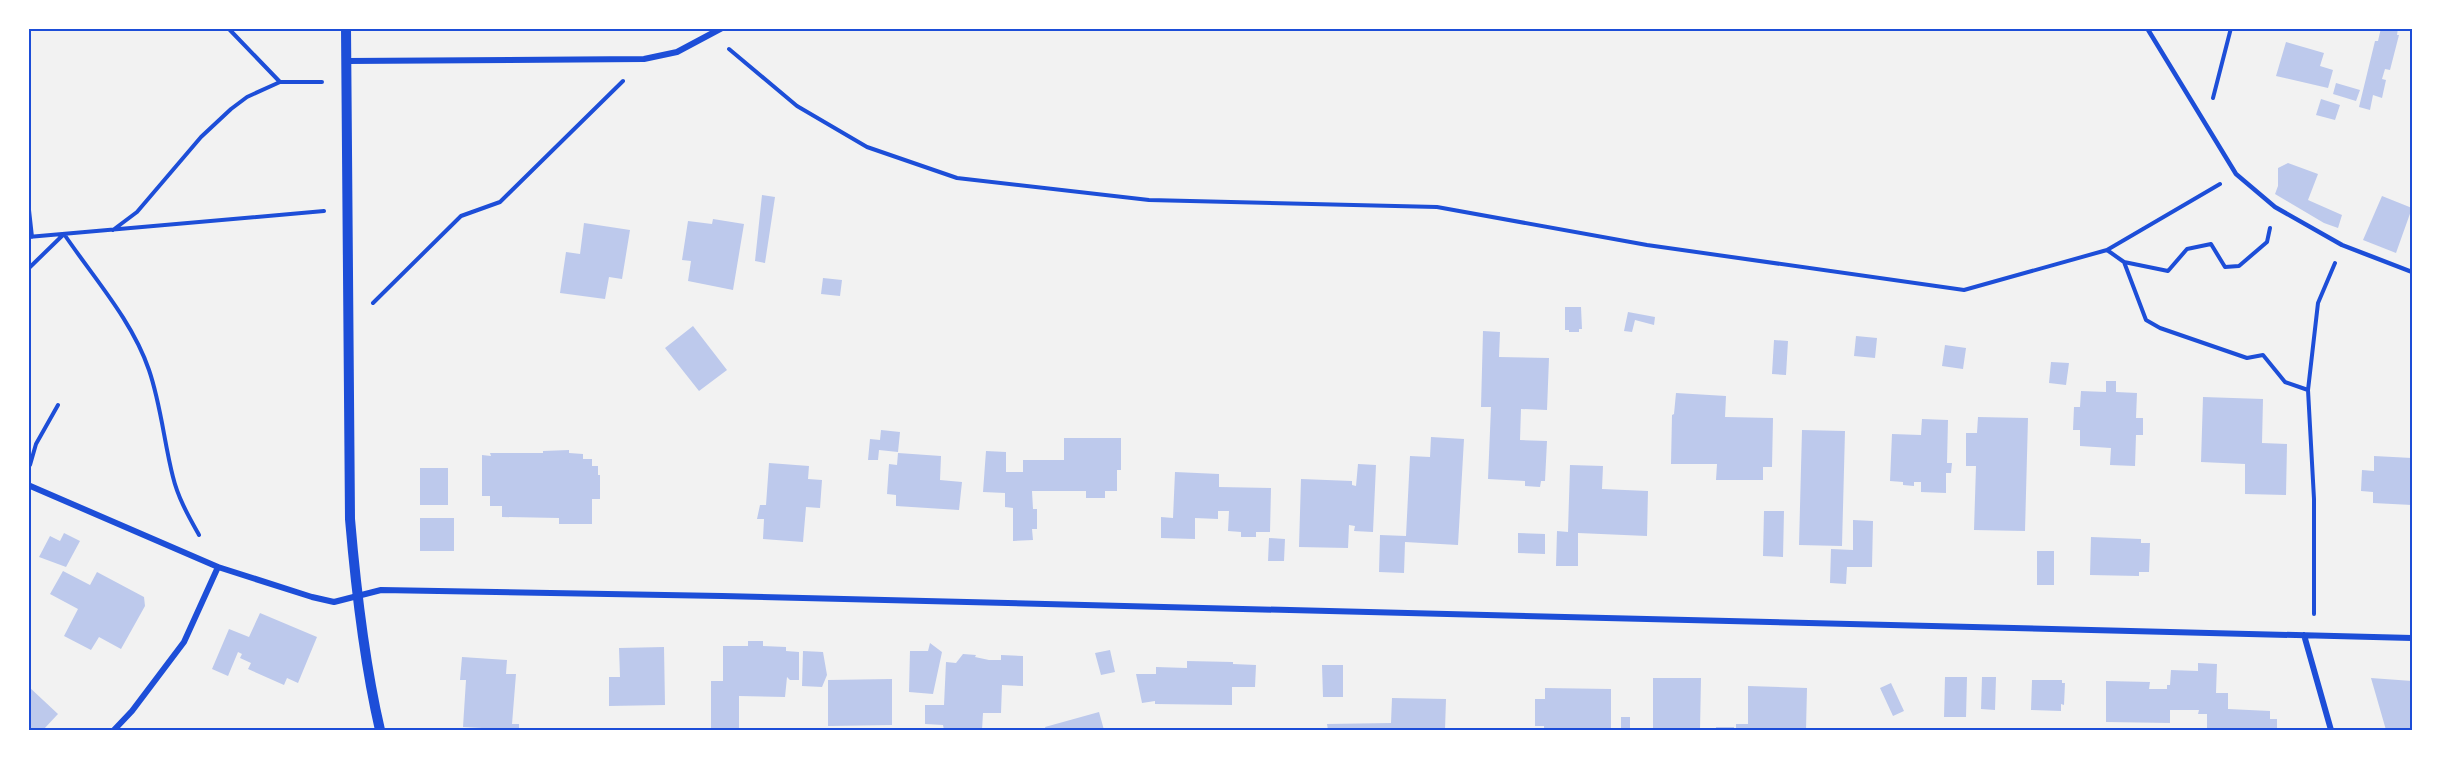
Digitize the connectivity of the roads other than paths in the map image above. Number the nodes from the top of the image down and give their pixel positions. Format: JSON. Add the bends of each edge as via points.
{"nodes":[{"id":1,"x":346,"y":28,"type":"edge"},
{"id":2,"x":722,"y":28,"type":"edge"},
{"id":3,"x":2147,"y":28,"type":"edge"},
{"id":4,"x":347,"y":61,"type":"junction"},
{"id":5,"x":2412,"y":272,"type":"edge"},
{"id":6,"x":28,"y":485,"type":"edge"},
{"id":7,"x":218,"y":567,"type":"junction"},
{"id":8,"x":357,"y":596,"type":"junction"},
{"id":9,"x":2304,"y":635,"type":"junction"},
{"id":10,"x":2412,"y":638,"type":"edge"},
{"id":11,"x":114,"y":730,"type":"edge"},
{"id":12,"x":380,"y":730,"type":"edge"},
{"id":13,"x":2331,"y":730,"type":"edge"}],
"edges":[{"from":1,"to":4,"type":"street"},
{"from":2,"to":4,"type":"street","via":[[677,52],[644,59]]},
{"from":3,"to":5,"type":"lane","via":[[2236,174],[2275,207],[2342,245]]},
{"from":4,"to":8,"type":"street","via":[[350,519]]},
{"from":6,"to":7,"type":"street"},
{"from":7,"to":8,"type":"street","via":[[334,602]]},
{"from":7,"to":11,"type":"street","via":[[184,642]]},
{"from":8,"to":9,"type":"street","via":[[381,590],[722,596]]},
{"from":8,"to":12,"type":"street"},
{"from":9,"to":10,"type":"street"},
{"from":9,"to":13,"type":"street"}]}
